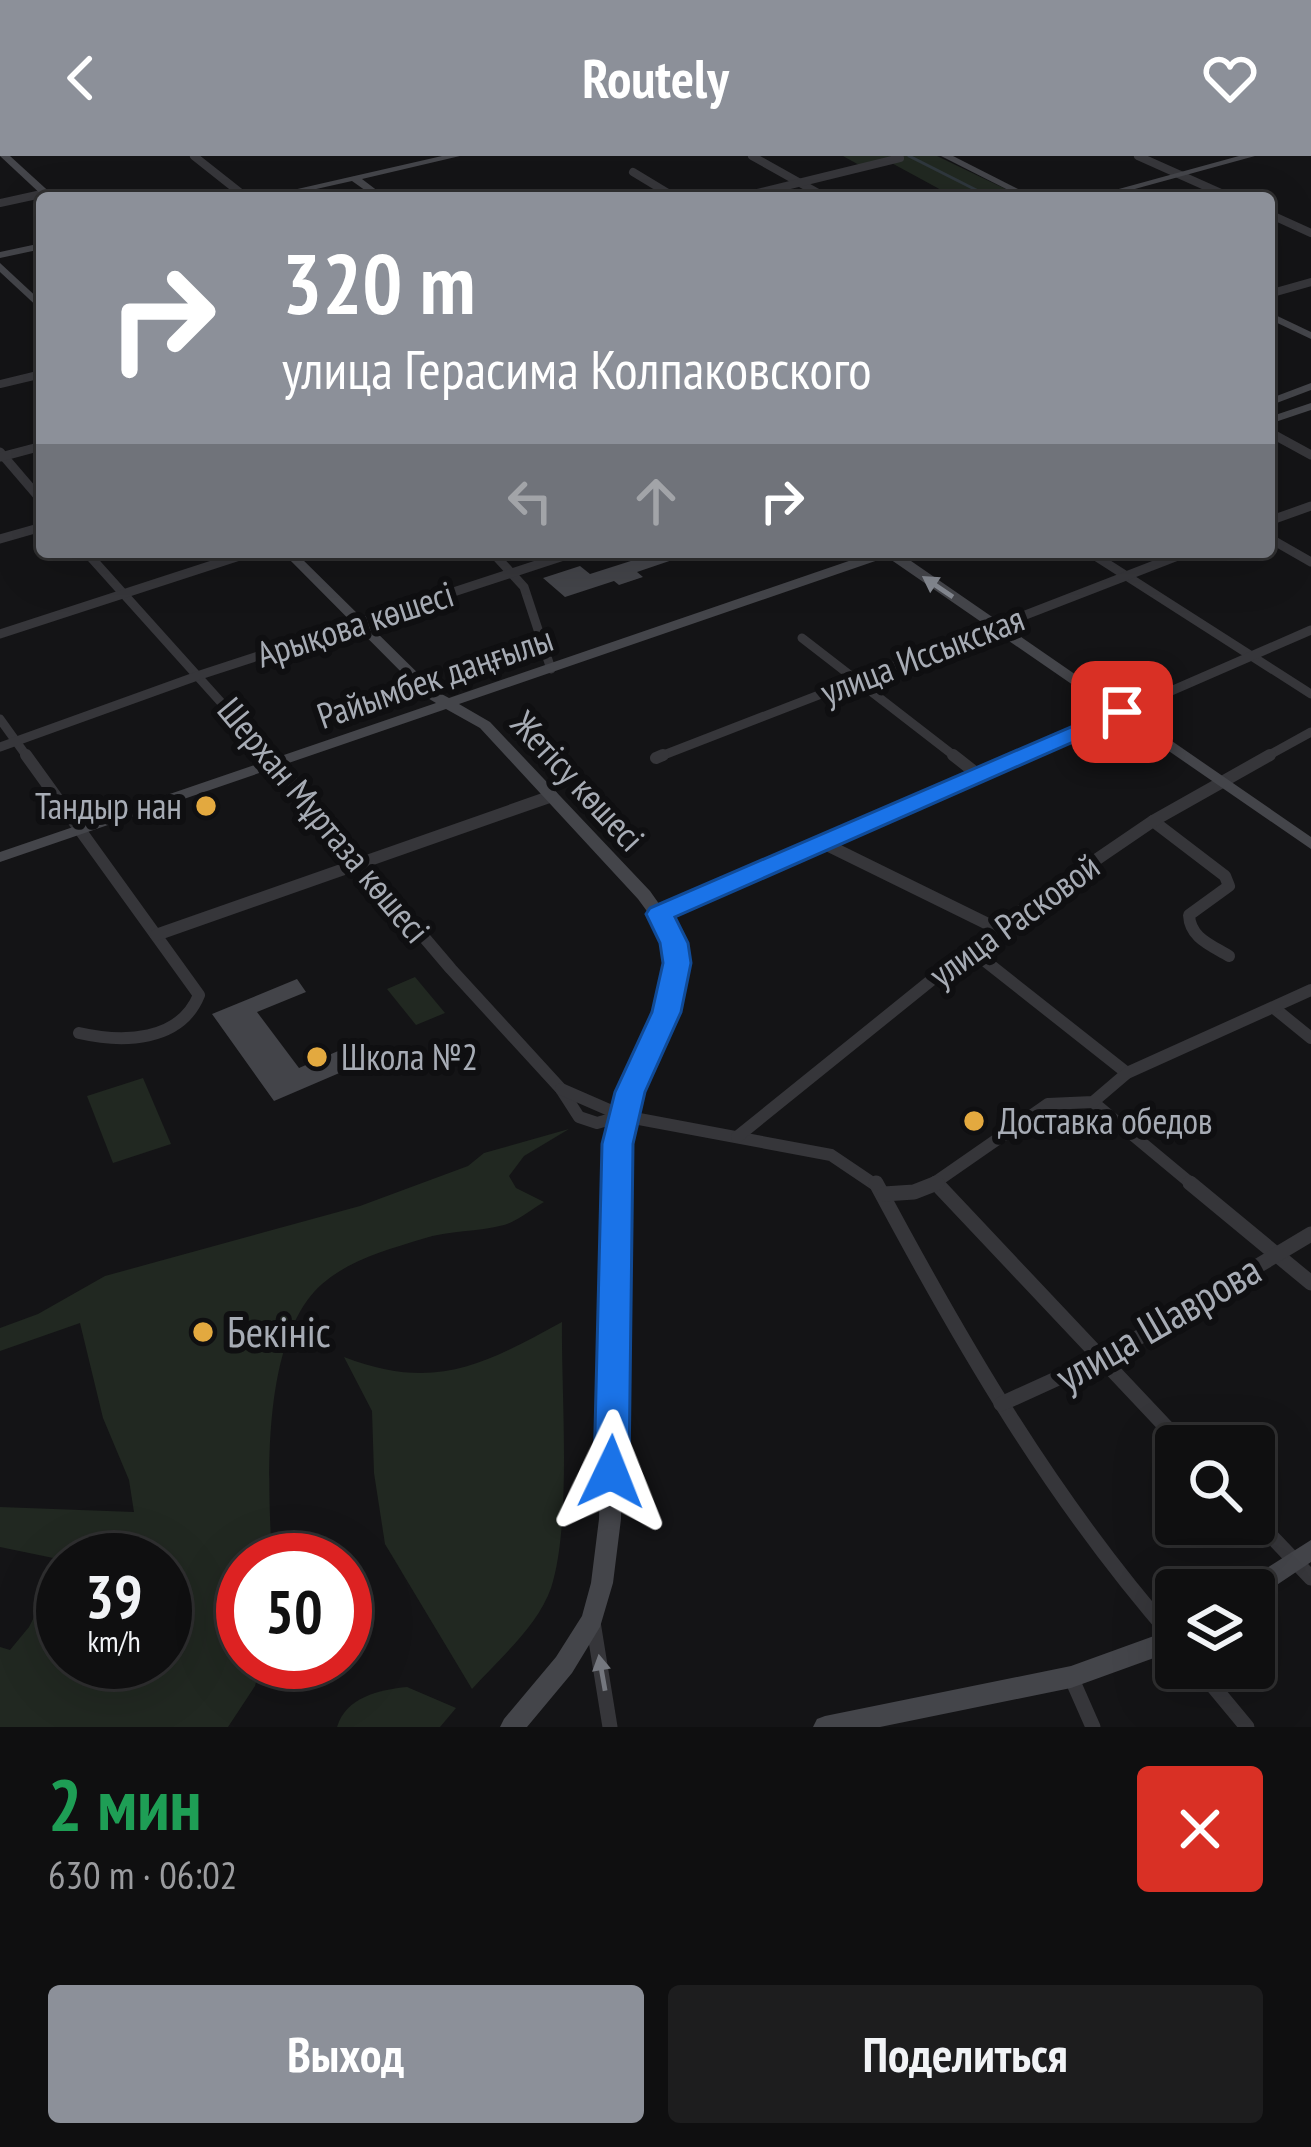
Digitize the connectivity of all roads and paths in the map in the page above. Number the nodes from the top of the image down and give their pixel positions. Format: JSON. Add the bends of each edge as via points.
{"nodes":[{"id":1,"x":5,"y":156,"type":"edge"},
{"id":2,"x":194,"y":156,"type":"edge"},
{"id":3,"x":384,"y":156,"type":"edge"},
{"id":4,"x":455,"y":156,"type":"edge"},
{"id":5,"x":752,"y":156,"type":"edge"},
{"id":6,"x":946,"y":156,"type":"edge"},
{"id":7,"x":1138,"y":156,"type":"edge"},
{"id":8,"x":1250,"y":156,"type":"edge"},
{"id":9,"x":900,"y":158,"type":"edge"},
{"id":10,"x":401,"y":168,"type":"junction"},
{"id":11,"x":633,"y":172,"type":"dead end"},
{"id":12,"x":1180,"y":175,"type":"junction"},
{"id":13,"x":354,"y":178,"type":"junction"},
{"id":14,"x":800,"y":183,"type":"junction"},
{"id":15,"x":44,"y":192,"type":"edge"},
{"id":16,"x":239,"y":192,"type":"edge"},
{"id":17,"x":290,"y":192,"type":"edge"},
{"id":18,"x":374,"y":192,"type":"edge"},
{"id":19,"x":666,"y":192,"type":"edge"},
{"id":20,"x":762,"y":192,"type":"edge"},
{"id":21,"x":816,"y":192,"type":"edge"},
{"id":22,"x":1019,"y":192,"type":"edge"},
{"id":23,"x":1114,"y":192,"type":"edge"},
{"id":24,"x":1218,"y":192,"type":"edge"},
{"id":25,"x":36,"y":198,"type":"edge"},
{"id":26,"x":0,"y":203,"type":"edge"},
{"id":27,"x":1275,"y":217,"type":"edge"},
{"id":28,"x":1311,"y":233,"type":"edge"},
{"id":29,"x":36,"y":247,"type":"edge"},
{"id":30,"x":0,"y":255,"type":"edge"},
{"id":31,"x":0,"y":266,"type":"edge"},
{"id":32,"x":1311,"y":282,"type":"edge"},
{"id":33,"x":1275,"y":292,"type":"edge"},
{"id":34,"x":36,"y":302,"type":"edge"},
{"id":35,"x":1275,"y":318,"type":"edge"},
{"id":36,"x":1311,"y":336,"type":"edge"},
{"id":37,"x":36,"y":375,"type":"edge"},
{"id":38,"x":0,"y":384,"type":"edge"},
{"id":39,"x":1311,"y":386,"type":"edge"},
{"id":40,"x":1275,"y":401,"type":"edge"},
{"id":41,"x":1311,"y":406,"type":"edge"},
{"id":42,"x":1275,"y":419,"type":"edge"},
{"id":43,"x":1275,"y":436,"type":"edge"},
{"id":44,"x":36,"y":447,"type":"edge"},
{"id":45,"x":1311,"y":455,"type":"edge"},
{"id":46,"x":1,"y":456,"type":"edge"},
{"id":47,"x":36,"y":494,"type":"edge"},
{"id":48,"x":1311,"y":506,"type":"edge"},
{"id":49,"x":1275,"y":519,"type":"edge"},
{"id":50,"x":36,"y":529,"type":"edge"},
{"id":51,"x":0,"y":539,"type":"edge"},
{"id":52,"x":1275,"y":541,"type":"edge"},
{"id":53,"x":91,"y":558,"type":"edge"},
{"id":54,"x":234,"y":558,"type":"edge"},
{"id":55,"x":295,"y":558,"type":"edge"},
{"id":56,"x":497,"y":558,"type":"edge"},
{"id":57,"x":557,"y":558,"type":"edge"},
{"id":58,"x":872,"y":558,"type":"edge"},
{"id":59,"x":898,"y":558,"type":"edge"},
{"id":60,"x":1099,"y":558,"type":"edge"},
{"id":61,"x":1172,"y":558,"type":"edge"},
{"id":62,"x":1311,"y":562,"type":"edge"},
{"id":63,"x":511,"y":573,"type":"junction"},
{"id":64,"x":1127,"y":575,"type":"junction"},
{"id":65,"x":123,"y":595,"type":"junction"},
{"id":66,"x":361,"y":624,"type":"junction"},
{"id":67,"x":997,"y":626,"type":"junction"},
{"id":68,"x":1311,"y":630,"type":"edge"},
{"id":69,"x":0,"y":634,"type":"edge"},
{"id":70,"x":802,"y":638,"type":"dead end"},
{"id":71,"x":1253,"y":655,"type":"junction"},
{"id":72,"x":551,"y":669,"type":"junction"},
{"id":73,"x":200,"y":674,"type":"junction"},
{"id":74,"x":859,"y":680,"type":"junction"},
{"id":75,"x":496,"y":688,"type":"junction"},
{"id":76,"x":1311,"y":694,"type":"edge"},
{"id":77,"x":448,"y":705,"type":"junction"},
{"id":78,"x":1122,"y":712,"type":"junction"},
{"id":79,"x":0,"y":719,"type":"edge"},
{"id":80,"x":484,"y":725,"type":"junction"},
{"id":81,"x":1311,"y":732,"type":"edge"},
{"id":82,"x":14,"y":739,"type":"junction"},
{"id":83,"x":0,"y":747,"type":"edge"},
{"id":84,"x":656,"y":758,"type":"dead end"},
{"id":85,"x":275,"y":764,"type":"junction"},
{"id":86,"x":981,"y":777,"type":"junction"},
{"id":87,"x":1220,"y":780,"type":"junction"},
{"id":88,"x":552,"y":796,"type":"junction"},
{"id":89,"x":1153,"y":821,"type":"junction"},
{"id":90,"x":81,"y":829,"type":"junction"},
{"id":91,"x":825,"y":844,"type":"junction"},
{"id":92,"x":1311,"y":844,"type":"edge"},
{"id":93,"x":0,"y":856,"type":"edge"},
{"id":94,"x":360,"y":864,"type":"junction"},
{"id":95,"x":659,"y":914,"type":"junction"},
{"id":96,"x":996,"y":928,"type":"junction"},
{"id":97,"x":156,"y":935,"type":"junction"},
{"id":98,"x":970,"y":949,"type":"junction"},
{"id":99,"x":1229,"y":956,"type":"dead end"},
{"id":100,"x":1311,"y":990,"type":"edge"},
{"id":101,"x":1274,"y":1008,"type":"junction"},
{"id":102,"x":79,"y":1034,"type":"dead end"},
{"id":103,"x":1311,"y":1038,"type":"edge"},
{"id":104,"x":1127,"y":1073,"type":"junction"},
{"id":105,"x":1094,"y":1102,"type":"junction"},
{"id":106,"x":623,"y":1116,"type":"junction"},
{"id":107,"x":737,"y":1137,"type":"junction"},
{"id":108,"x":936,"y":1184,"type":"junction"},
{"id":109,"x":884,"y":1194,"type":"junction"},
{"id":110,"x":1311,"y":1234,"type":"edge"},
{"id":111,"x":1277,"y":1255,"type":"junction"},
{"id":112,"x":1311,"y":1283,"type":"edge"},
{"id":113,"x":1100,"y":1359,"type":"junction"},
{"id":114,"x":1001,"y":1404,"type":"junction"},
{"id":115,"x":1164,"y":1425,"type":"edge"},
{"id":116,"x":1275,"y":1536,"type":"edge"},
{"id":117,"x":1306,"y":1563,"type":"edge"},
{"id":118,"x":1275,"y":1578,"type":"edge"},
{"id":119,"x":1155,"y":1616,"type":"edge"},
{"id":120,"x":592,"y":1620,"type":"junction"},
{"id":121,"x":1155,"y":1647,"type":"edge"},
{"id":122,"x":1071,"y":1677,"type":"junction"},
{"id":123,"x":1215,"y":1689,"type":"edge"},
{"id":124,"x":512,"y":1727,"type":"edge"},
{"id":125,"x":610,"y":1727,"type":"edge"},
{"id":126,"x":825,"y":1727,"type":"edge"},
{"id":127,"x":1093,"y":1727,"type":"edge"},
{"id":128,"x":1247,"y":1727,"type":"edge"}],
"edges":[{"from":1,"to":15,"type":"main road"},
{"from":2,"to":16,"type":"street"},
{"from":3,"to":10,"type":"main road"},
{"from":4,"to":10,"type":"main road"},
{"from":5,"to":14,"type":"street"},
{"from":6,"to":22,"type":"main road"},
{"from":7,"to":12,"type":"street"},
{"from":8,"to":12,"type":"main road"},
{"from":9,"to":14,"type":"street"},
{"from":10,"to":13,"type":"main road"},
{"from":11,"to":19,"type":"street"},
{"from":12,"to":23,"type":"main road"},
{"from":12,"to":24,"type":"street"},
{"from":13,"to":17,"type":"main road"},
{"from":13,"to":18,"type":"main road"},
{"from":14,"to":20,"type":"street"},
{"from":14,"to":21,"type":"street"},
{"from":25,"to":26,"type":"street"},
{"from":27,"to":28,"type":"street"},
{"from":29,"to":30,"type":"main road"},
{"from":31,"to":34,"type":"main road"},
{"from":32,"to":33,"type":"street"},
{"from":35,"to":36,"type":"main road"},
{"from":37,"to":38,"type":"street"},
{"from":39,"to":40,"type":"main road"},
{"from":41,"to":42,"type":"main road"},
{"from":43,"to":45,"type":"street"},
{"from":44,"to":46,"type":"street"},
{"from":46,"to":47,"type":"street"},
{"from":48,"to":49,"type":"street"},
{"from":50,"to":51,"type":"street"},
{"from":52,"to":62,"type":"street"},
{"from":53,"to":65,"type":"street","name":"Шерхан Мұртаза көшесі"},
{"from":54,"to":65,"type":"street"},
{"from":55,"to":66,"type":"main road","name":"Жетісу көшесі"},
{"from":56,"to":63,"type":"street"},
{"from":57,"to":63,"type":"street","name":"Арықова көшесі"},
{"from":58,"to":72,"type":"main road","name":"Райымбек даңғылы"},
{"from":67,"to":59,"type":"main road","one_way":true},
{"from":60,"to":64,"type":"street"},
{"from":61,"to":64,"type":"street","name":"улица Иссыкская"},
{"from":63,"to":66,"type":"street","name":"Арықова көшесі"},
{"from":63,"to":72,"type":"street","via":[[534,610]]},
{"from":64,"to":67,"type":"street","name":"улица Иссыкская"},
{"from":64,"to":71,"type":"street"},
{"from":65,"to":69,"type":"street"},
{"from":65,"to":73,"type":"street","name":"Шерхан Мұртаза көшесі"},
{"from":66,"to":73,"type":"street","name":"Арықова көшесі"},
{"from":66,"to":77,"type":"main road","name":"Жетісу көшесі"},
{"from":67,"to":74,"type":"street","name":"улица Иссыкская"},
{"from":67,"to":78,"type":"main road"},
{"from":68,"to":71,"type":"street"},
{"from":70,"to":74,"type":"street"},
{"from":71,"to":76,"type":"street"},
{"from":71,"to":78,"type":"street"},
{"from":72,"to":75,"type":"main road","name":"Райымбек даңғылы"},
{"from":73,"to":82,"type":"street","name":"Арықова көшесі"},
{"from":73,"to":85,"type":"street","name":"Шерхан Мұртаза көшесі"},
{"from":74,"to":84,"type":"street","name":"улица Иссыкская"},
{"from":74,"to":86,"type":"street"},
{"from":75,"to":77,"type":"main road","name":"Райымбек даңғылы"},
{"from":75,"to":80,"type":"main road","via":[[483,702]]},
{"from":77,"to":80,"type":"main road","name":"Жетісу көшесі"},
{"from":77,"to":85,"type":"main road","name":"Райымбек даңғылы"},
{"from":78,"to":86,"type":"street"},
{"from":78,"to":87,"type":"main road"},
{"from":79,"to":82,"type":"street"},
{"from":80,"to":88,"type":"main road","name":"Жетісу көшесі"},
{"from":81,"to":87,"type":"street","name":"улица Расковой"},
{"from":82,"to":83,"type":"street","name":"Арықова көшесі"},
{"from":82,"to":90,"type":"street"},
{"from":85,"to":90,"type":"main road","name":"Райымбек даңғылы"},
{"from":85,"to":94,"type":"street","name":"Шерхан Мұртаза көшесі"},
{"from":86,"to":91,"type":"street"},
{"from":87,"to":89,"type":"street","name":"улица Расковой"},
{"from":87,"to":92,"type":"main road"},
{"from":88,"to":94,"type":"street"},
{"from":88,"to":95,"type":"main road","name":"Жетісу көшесі"},
{"from":89,"to":96,"type":"street","name":"улица Расковой"},
{"from":89,"to":99,"type":"street","via":[[1225,876],[1224,894],[1189,915],[1187,925]]},
{"from":90,"to":93,"type":"main road","name":"Райымбек даңғылы"},
{"from":90,"to":97,"type":"street"},
{"from":91,"to":95,"type":"street"},
{"from":91,"to":96,"type":"street"},
{"from":94,"to":97,"type":"street"},
{"from":94,"to":106,"type":"street","name":"Шерхан Мұртаза көшесі","via":[[586,1121]]},
{"from":95,"to":106,"type":"main road","via":[[674,943],[674,986]]},
{"from":96,"to":98,"type":"street","name":"улица Расковой"},
{"from":97,"to":102,"type":"street","via":[[199,995],[196,1007],[131,1038]]},
{"from":98,"to":104,"type":"street"},
{"from":98,"to":107,"type":"street","name":"улица Расковой"},
{"from":100,"to":101,"type":"street"},
{"from":101,"to":103,"type":"street"},
{"from":101,"to":104,"type":"street"},
{"from":104,"to":105,"type":"street"},
{"from":105,"to":108,"type":"street","via":[[1048,1104]]},
{"from":105,"to":111,"type":"street"},
{"from":106,"to":107,"type":"street"},
{"from":106,"to":120,"type":"main road","via":[[610,1519]]},
{"from":107,"to":109,"type":"street","via":[[831,1155],[860,1168]]},
{"from":108,"to":109,"type":"street"},
{"from":108,"to":113,"type":"street"},
{"from":109,"to":114,"type":"street"},
{"from":110,"to":111,"type":"street","name":"улица Шаврова"},
{"from":111,"to":112,"type":"street"},
{"from":111,"to":113,"type":"street","name":"улица Шаврова"},
{"from":113,"to":114,"type":"street","name":"улица Шаврова"},
{"from":113,"to":115,"type":"street"},
{"from":114,"to":119,"type":"street","via":[[1113,1569]]},
{"from":116,"to":117,"type":"street"},
{"from":117,"to":118,"type":"main road"},
{"from":120,"to":124,"type":"main road"},
{"from":125,"to":120,"type":"street","one_way":true},
{"from":121,"to":122,"type":"main road"},
{"from":122,"to":126,"type":"main road"},
{"from":122,"to":127,"type":"street"},
{"from":123,"to":128,"type":"street"}]}
